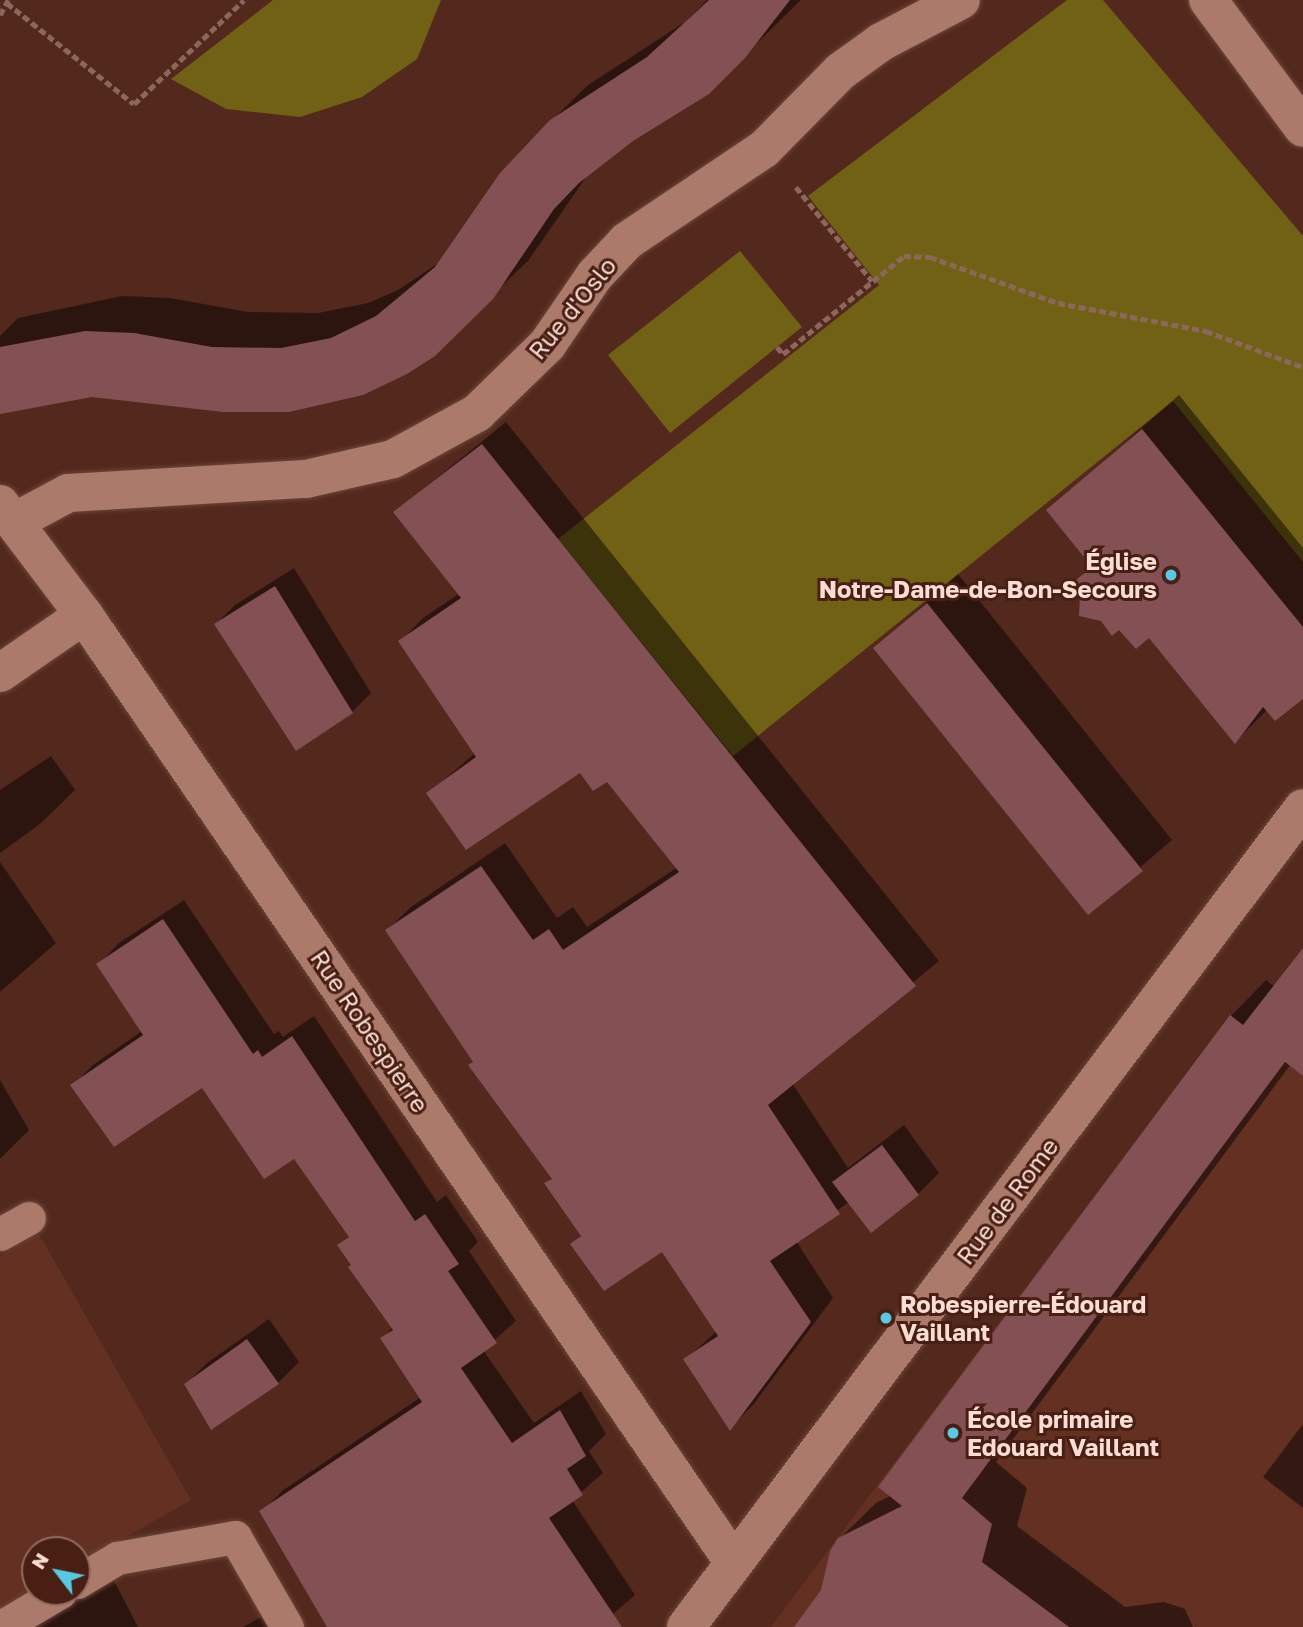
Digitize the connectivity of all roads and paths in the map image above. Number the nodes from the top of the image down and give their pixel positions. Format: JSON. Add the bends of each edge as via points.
{"nodes":[{"id":1,"x":244,"y":0,"type":"edge"},
{"id":2,"x":961,"y":0,"type":"edge"},
{"id":3,"x":1208,"y":0,"type":"edge"},
{"id":4,"x":8,"y":2,"type":"edge"},
{"id":5,"x":0,"y":15,"type":"edge"},
{"id":6,"x":1303,"y":128,"type":"edge"},
{"id":7,"x":764,"y":149,"type":"junction"},
{"id":8,"x":873,"y":281,"type":"junction"},
{"id":9,"x":777,"y":347,"type":"dead end"},
{"id":10,"x":1303,"y":367,"type":"edge"},
{"id":11,"x":7,"y":513,"type":"edge"},
{"id":12,"x":84,"y":615,"type":"junction"},
{"id":13,"x":0,"y":673,"type":"edge"},
{"id":14,"x":1303,"y":808,"type":"edge"},
{"id":15,"x":29,"y":1218,"type":"dead end"},
{"id":16,"x":0,"y":1234,"type":"edge"},
{"id":17,"x":734,"y":1563,"type":"junction"},
{"id":18,"x":91,"y":1574,"type":"edge"},
{"id":19,"x":36,"y":1606,"type":"edge"},
{"id":20,"x":1,"y":1627,"type":"edge"},
{"id":21,"x":287,"y":1627,"type":"edge"},
{"id":22,"x":686,"y":1627,"type":"edge"}],
"edges":[{"from":1,"to":4,"type":"path","via":[[134,104]]},
{"from":2,"to":7,"type":"street","name":"Rue d'Oslo","via":[[881,42],[841,71]]},
{"from":3,"to":6,"type":"street"},
{"from":4,"to":5,"type":"path"},
{"from":7,"to":8,"type":"path"},
{"from":7,"to":11,"type":"street","name":"Rue d'Oslo","via":[[627,241],[595,275],[547,345],[477,413],[393,459],[306,479],[68,493]]},
{"from":8,"to":9,"type":"path","via":[[784,356]]},
{"from":8,"to":10,"type":"path","via":[[904,256],[930,257],[1058,303],[1206,331]]},
{"from":11,"to":12,"type":"street","name":"Rue Robespierre"},
{"from":12,"to":13,"type":"street"},
{"from":12,"to":17,"type":"street","name":"Rue Robespierre"},
{"from":14,"to":17,"type":"street","name":"Rue de Rome"},
{"from":15,"to":16,"type":"lane"},
{"from":17,"to":22,"type":"street","name":"Rue de Rome"},
{"from":18,"to":21,"type":"lane","via":[[117,1558],[235,1537]]},
{"from":19,"to":20,"type":"lane"}]}
